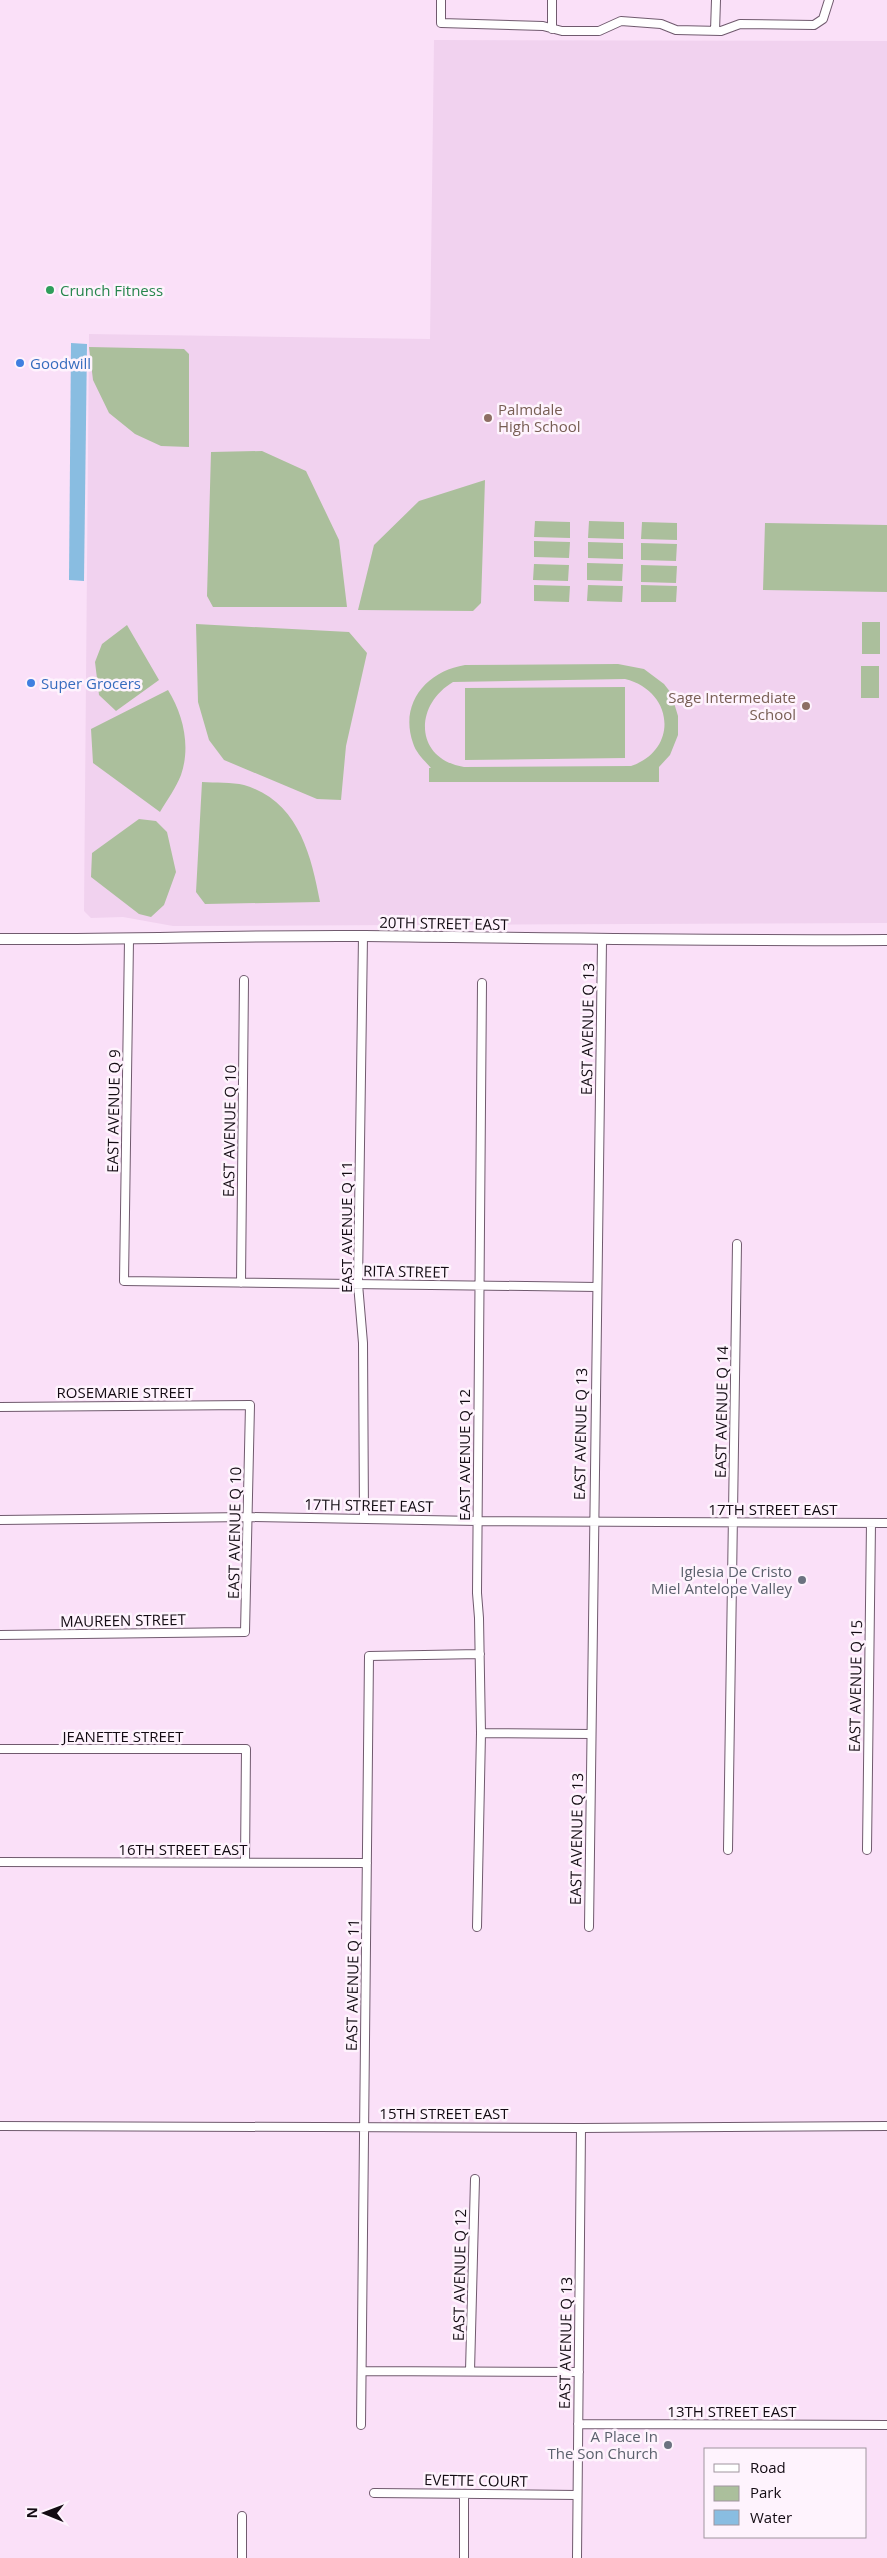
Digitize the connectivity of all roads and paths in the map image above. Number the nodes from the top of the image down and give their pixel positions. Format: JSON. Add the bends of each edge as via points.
{"nodes":[{"id":1,"x":441,"y":0,"type":"edge"},
{"id":2,"x":552,"y":0,"type":"edge"},
{"id":3,"x":716,"y":0,"type":"edge"},
{"id":4,"x":829,"y":0,"type":"edge"},
{"id":5,"x":552,"y":29,"type":"junction"},
{"id":6,"x":715,"y":31,"type":"junction"},
{"id":7,"x":363,"y":936,"type":"junction"},
{"id":8,"x":0,"y":940,"type":"edge"},
{"id":9,"x":129,"y":940,"type":"junction"},
{"id":10,"x":887,"y":940,"type":"edge"},
{"id":11,"x":602,"y":941,"type":"junction"},
{"id":12,"x":244,"y":980,"type":"dead end"},
{"id":13,"x":482,"y":982,"type":"dead end"},
{"id":14,"x":737,"y":1244,"type":"dead end"},
{"id":15,"x":124,"y":1281,"type":"joint"},
{"id":16,"x":241,"y":1283,"type":"junction"},
{"id":17,"x":358,"y":1284,"type":"junction"},
{"id":18,"x":478,"y":1286,"type":"junction"},
{"id":19,"x":597,"y":1287,"type":"junction"},
{"id":20,"x":250,"y":1405,"type":"joint"},
{"id":21,"x":0,"y":1407,"type":"edge"},
{"id":22,"x":248,"y":1517,"type":"junction"},
{"id":23,"x":364,"y":1518,"type":"junction"},
{"id":24,"x":0,"y":1520,"type":"edge"},
{"id":25,"x":478,"y":1521,"type":"junction"},
{"id":26,"x":592,"y":1522,"type":"junction"},
{"id":27,"x":733,"y":1523,"type":"junction"},
{"id":28,"x":871,"y":1523,"type":"junction"},
{"id":29,"x":887,"y":1523,"type":"edge"},
{"id":30,"x":246,"y":1632,"type":"joint"},
{"id":31,"x":0,"y":1635,"type":"edge"},
{"id":32,"x":480,"y":1654,"type":"junction"},
{"id":33,"x":481,"y":1733,"type":"junction"},
{"id":34,"x":591,"y":1734,"type":"junction"},
{"id":35,"x":0,"y":1750,"type":"edge"},
{"id":36,"x":728,"y":1850,"type":"dead end"},
{"id":37,"x":866,"y":1850,"type":"dead end"},
{"id":38,"x":0,"y":1862,"type":"edge"},
{"id":39,"x":245,"y":1862,"type":"junction"},
{"id":40,"x":367,"y":1863,"type":"junction"},
{"id":41,"x":477,"y":1927,"type":"dead end"},
{"id":42,"x":589,"y":1927,"type":"dead end"},
{"id":43,"x":0,"y":2126,"type":"edge"},
{"id":44,"x":887,"y":2126,"type":"edge"},
{"id":45,"x":364,"y":2127,"type":"junction"},
{"id":46,"x":581,"y":2128,"type":"junction"},
{"id":47,"x":474,"y":2179,"type":"dead end"},
{"id":48,"x":362,"y":2370,"type":"junction"},
{"id":49,"x":470,"y":2371,"type":"junction"},
{"id":50,"x":578,"y":2372,"type":"junction"},
{"id":51,"x":578,"y":2424,"type":"junction"},
{"id":52,"x":361,"y":2425,"type":"dead end"},
{"id":53,"x":887,"y":2425,"type":"edge"},
{"id":54,"x":374,"y":2493,"type":"dead end"},
{"id":55,"x":464,"y":2494,"type":"junction"},
{"id":56,"x":577,"y":2495,"type":"junction"},
{"id":57,"x":242,"y":2516,"type":"dead end"},
{"id":58,"x":242,"y":2558,"type":"edge"},
{"id":59,"x":464,"y":2558,"type":"edge"},
{"id":60,"x":576,"y":2558,"type":"edge"}],
"edges":[{"from":1,"to":5,"type":"street","via":[[441,23],[543,26]]},
{"from":2,"to":5,"type":"street"},
{"from":3,"to":6,"type":"street"},
{"from":4,"to":6,"type":"street","via":[[823,19],[814,25],[740,24]]},
{"from":5,"to":6,"type":"street","via":[[599,31],[621,22],[661,24],[676,30]]},
{"from":7,"to":9,"type":"street","name":"20TH STREET EAST"},
{"from":7,"to":11,"type":"street","name":"20TH STREET EAST"},
{"from":7,"to":17,"type":"street","name":"EAST AVENUE Q 11"},
{"from":8,"to":9,"type":"street","name":"20TH STREET EAST"},
{"from":9,"to":15,"type":"street","name":"EAST AVENUE Q 9"},
{"from":10,"to":11,"type":"street","name":"20TH STREET EAST"},
{"from":11,"to":19,"type":"street","name":"EAST AVENUE Q 13"},
{"from":12,"to":16,"type":"street","name":"EAST AVENUE Q 10"},
{"from":13,"to":18,"type":"street","name":"EAST AVENUE Q 12"},
{"from":14,"to":27,"type":"street","name":"EAST AVENUE Q 14"},
{"from":15,"to":16,"type":"street","name":"RITA STREET"},
{"from":16,"to":17,"type":"street","name":"RITA STREET"},
{"from":17,"to":18,"type":"street","name":"RITA STREET"},
{"from":17,"to":23,"type":"street","name":"EAST AVENUE Q 11","via":[[363,1343]]},
{"from":18,"to":19,"type":"street","name":"RITA STREET"},
{"from":18,"to":25,"type":"street","name":"EAST AVENUE Q 12"},
{"from":19,"to":26,"type":"street","name":"EAST AVENUE Q 13"},
{"from":20,"to":21,"type":"street","name":"ROSEMARIE STREET"},
{"from":20,"to":22,"type":"street","name":"EAST AVENUE Q 10"},
{"from":22,"to":23,"type":"street","name":"17TH STREET EAST"},
{"from":22,"to":24,"type":"street","name":"17TH STREET EAST"},
{"from":22,"to":30,"type":"street","name":"EAST AVENUE Q 10"},
{"from":23,"to":25,"type":"street","name":"17TH STREET EAST"},
{"from":25,"to":26,"type":"street","name":"17TH STREET EAST"},
{"from":25,"to":32,"type":"street","name":"EAST AVENUE Q 12"},
{"from":26,"to":27,"type":"street","name":"17TH STREET EAST"},
{"from":26,"to":34,"type":"street","name":"EAST AVENUE Q 13"},
{"from":27,"to":28,"type":"street","name":"17TH STREET EAST"},
{"from":27,"to":36,"type":"street","name":"EAST AVENUE Q 14"},
{"from":28,"to":29,"type":"street","name":"17TH STREET EAST"},
{"from":28,"to":37,"type":"street","name":"EAST AVENUE Q 15"},
{"from":30,"to":31,"type":"street","name":"MAUREEN STREET"},
{"from":32,"to":33,"type":"street","name":"EAST AVENUE Q 12"},
{"from":32,"to":40,"type":"street","name":"EAST AVENUE Q 11","via":[[369,1656]]},
{"from":33,"to":34,"type":"street"},
{"from":33,"to":41,"type":"street","name":"EAST AVENUE Q 12"},
{"from":34,"to":42,"type":"street","name":"EAST AVENUE Q 13"},
{"from":35,"to":39,"type":"street","name":"JEANETTE STREET","via":[[246,1749]]},
{"from":38,"to":39,"type":"street","name":"16TH STREET EAST"},
{"from":39,"to":40,"type":"street","name":"16TH STREET EAST"},
{"from":40,"to":45,"type":"street","name":"EAST AVENUE Q 11"},
{"from":43,"to":45,"type":"street","name":"15TH STREET EAST"},
{"from":44,"to":46,"type":"street","name":"15TH STREET EAST"},
{"from":45,"to":46,"type":"street","name":"15TH STREET EAST"},
{"from":45,"to":48,"type":"street","name":"EAST AVENUE Q 11"},
{"from":46,"to":50,"type":"street","name":"EAST AVENUE Q 13"},
{"from":47,"to":49,"type":"street","name":"EAST AVENUE Q 12"},
{"from":48,"to":49,"type":"street"},
{"from":48,"to":52,"type":"street","name":"EAST AVENUE Q 11"},
{"from":49,"to":50,"type":"street"},
{"from":50,"to":51,"type":"street","name":"EAST AVENUE Q 13"},
{"from":51,"to":53,"type":"street","name":"13TH STREET EAST"},
{"from":51,"to":56,"type":"street","name":"EAST AVENUE Q 13"},
{"from":54,"to":55,"type":"street","name":"EVETTE COURT"},
{"from":55,"to":56,"type":"street","name":"EVETTE COURT"},
{"from":55,"to":59,"type":"street"},
{"from":56,"to":60,"type":"street","name":"EAST AVENUE Q 13"},
{"from":57,"to":58,"type":"street"}]}
